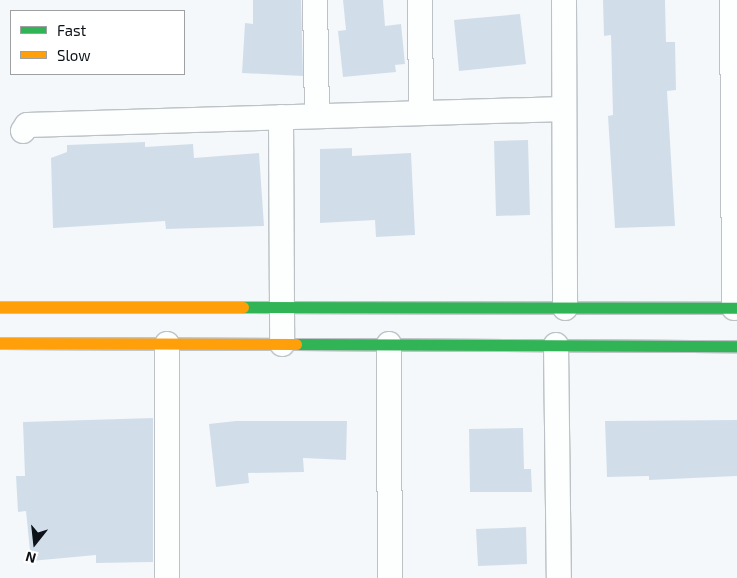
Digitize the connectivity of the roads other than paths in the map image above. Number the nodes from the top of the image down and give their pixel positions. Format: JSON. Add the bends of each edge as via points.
{"nodes":[{"id":1,"x":315,"y":0,"type":"edge"},
{"id":2,"x":420,"y":0,"type":"edge"},
{"id":3,"x":564,"y":0,"type":"edge"},
{"id":4,"x":732,"y":0,"type":"edge"},
{"id":5,"x":564,"y":109,"type":"junction"},
{"id":6,"x":421,"y":113,"type":"junction"},
{"id":7,"x":317,"y":116,"type":"junction"},
{"id":8,"x":281,"y":117,"type":"junction"},
{"id":9,"x":23,"y":131,"type":"dead end"},
{"id":10,"x":0,"y":307,"type":"edge"},
{"id":11,"x":281,"y":308,"type":"junction"},
{"id":12,"x":590,"y":308,"type":"junction"},
{"id":13,"x":736,"y":308,"type":"edge"},
{"id":14,"x":562,"y":314,"type":"junction"},
{"id":15,"x":584,"y":334,"type":"dead end"},
{"id":16,"x":552,"y":341,"type":"junction"},
{"id":17,"x":0,"y":343,"type":"edge"},
{"id":18,"x":167,"y":344,"type":"junction"},
{"id":19,"x":282,"y":344,"type":"junction"},
{"id":20,"x":389,"y":344,"type":"junction"},
{"id":21,"x":592,"y":345,"type":"junction"},
{"id":22,"x":737,"y":346,"type":"edge"},
{"id":23,"x":167,"y":578,"type":"edge"},
{"id":24,"x":390,"y":578,"type":"edge"},
{"id":25,"x":559,"y":578,"type":"edge"}],
"edges":[{"from":1,"to":7,"type":"street"},
{"from":2,"to":6,"type":"street"},
{"from":3,"to":5,"type":"street"},
{"from":4,"to":13,"type":"street"},
{"from":5,"to":6,"type":"street"},
{"from":5,"to":14,"type":"street"},
{"from":6,"to":7,"type":"street"},
{"from":7,"to":8,"type":"street"},
{"from":8,"to":9,"type":"street","via":[[27,125]]},
{"from":8,"to":11,"type":"street"},
{"from":10,"to":11,"type":"street"},
{"from":11,"to":14,"type":"street"},
{"from":11,"to":19,"type":"street"},
{"from":12,"to":13,"type":"street"},
{"from":12,"to":14,"type":"street"},
{"from":12,"to":14,"type":"street"},
{"from":15,"to":21,"type":"street"},
{"from":16,"to":20,"type":"street"},
{"from":16,"to":21,"type":"street"},
{"from":16,"to":25,"type":"street"},
{"from":17,"to":18,"type":"street"},
{"from":18,"to":19,"type":"street"},
{"from":18,"to":23,"type":"street"},
{"from":19,"to":20,"type":"street"},
{"from":20,"to":24,"type":"street"},
{"from":21,"to":22,"type":"street"}]}
